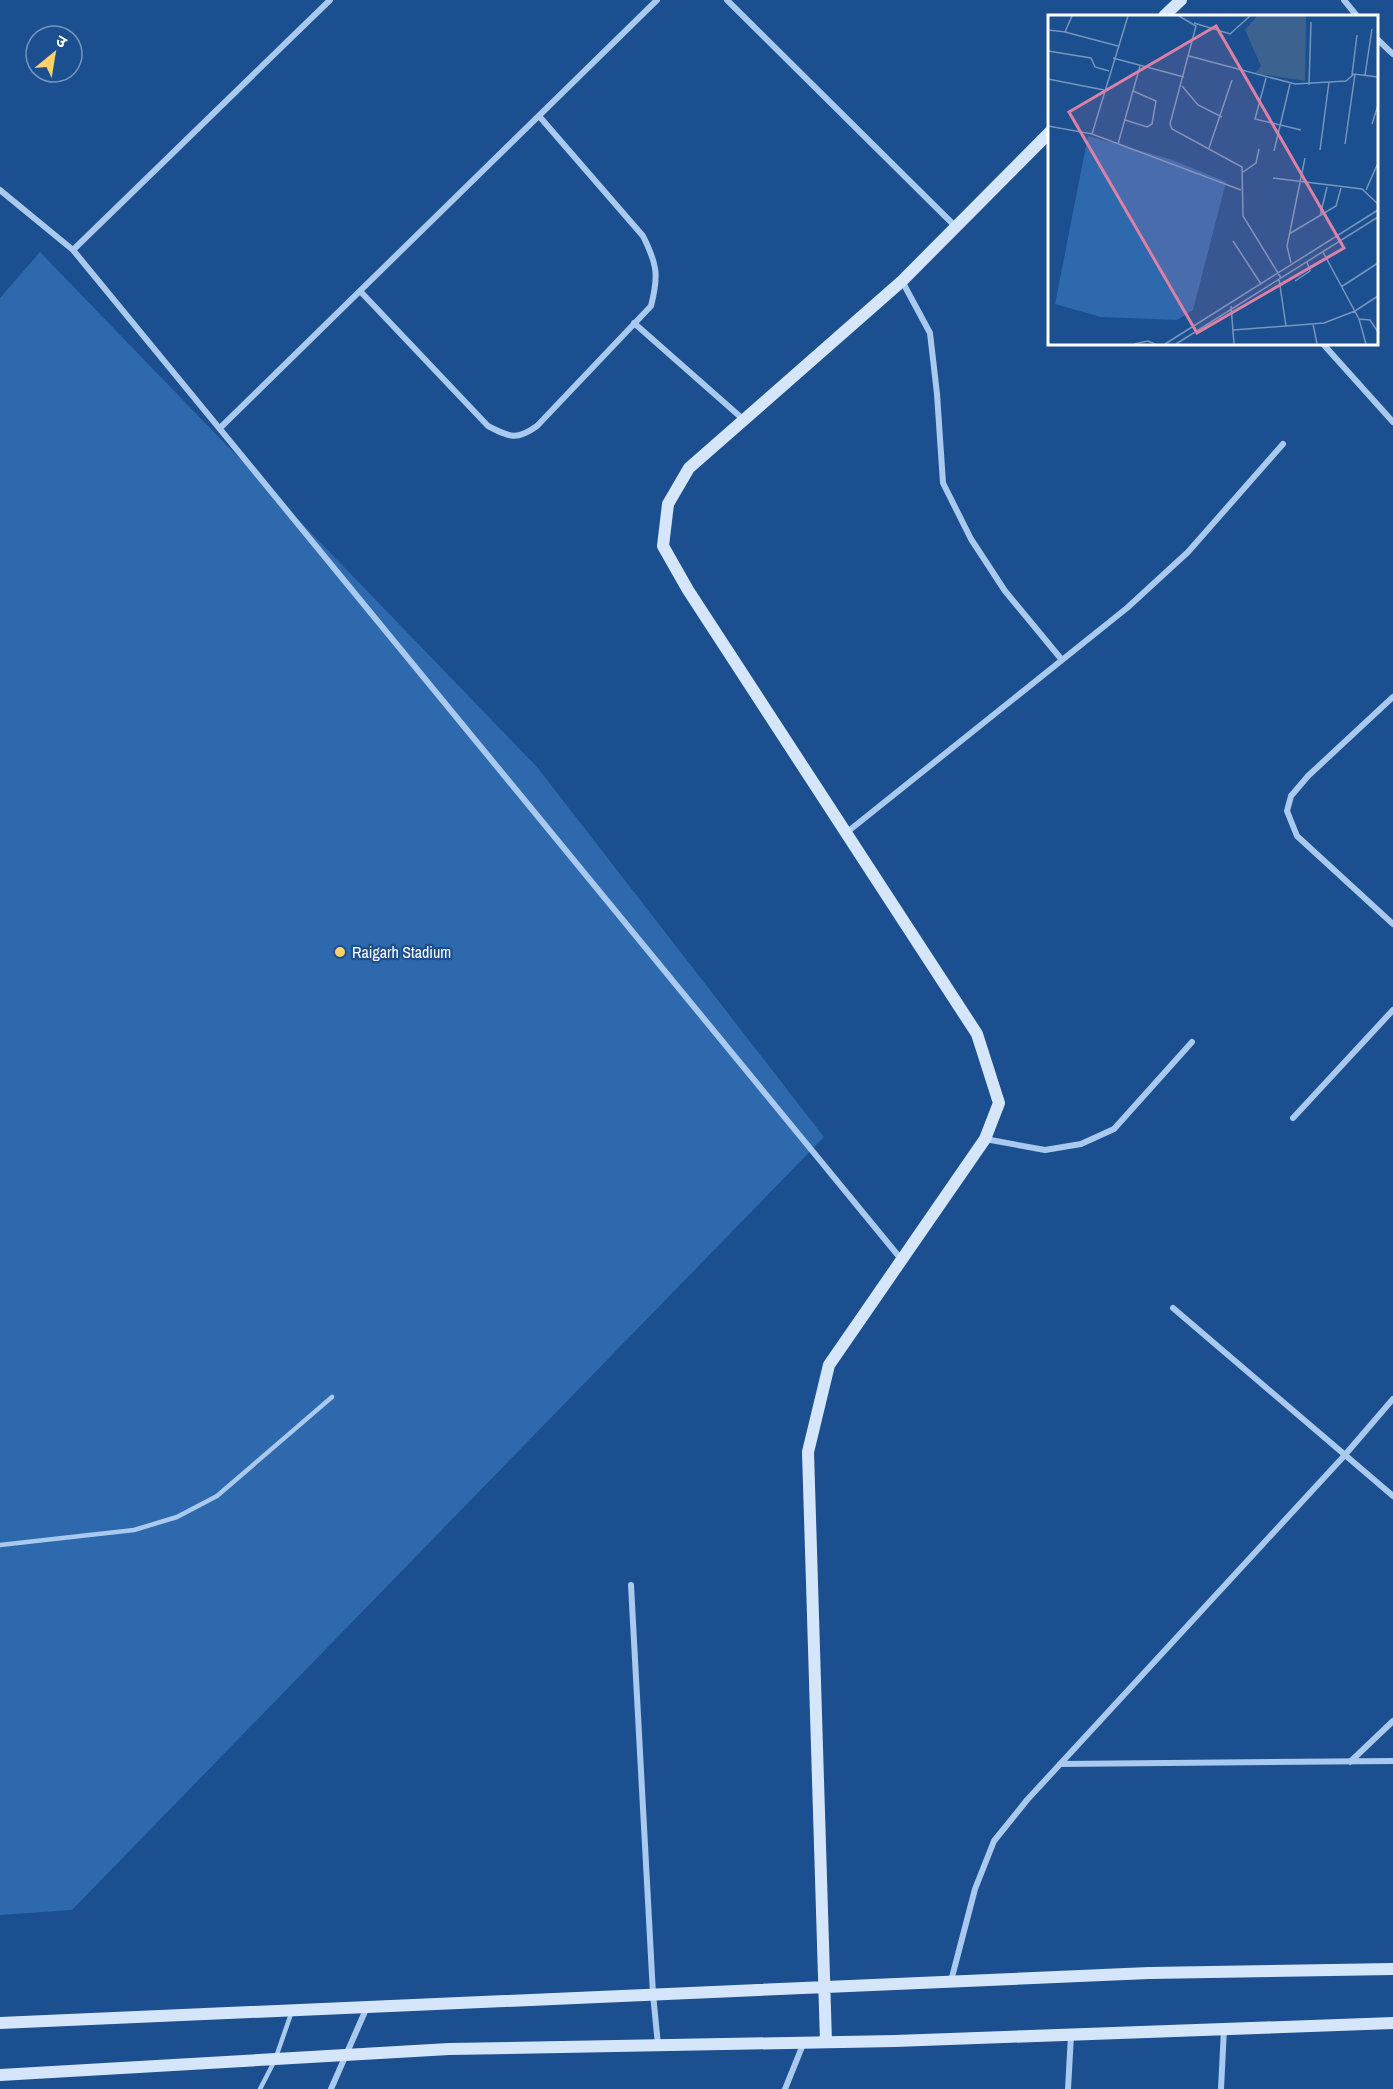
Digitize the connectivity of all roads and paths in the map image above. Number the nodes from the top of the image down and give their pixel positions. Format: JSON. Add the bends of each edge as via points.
{"nodes":[{"id":1,"x":330,"y":0,"type":"edge"},
{"id":2,"x":657,"y":0,"type":"edge"},
{"id":3,"x":727,"y":0,"type":"edge"},
{"id":4,"x":1180,"y":0,"type":"edge"},
{"id":5,"x":1344,"y":0,"type":"edge"},
{"id":6,"x":1165,"y":15,"type":"edge"},
{"id":7,"x":1356,"y":15,"type":"edge"},
{"id":8,"x":1378,"y":39,"type":"edge"},
{"id":9,"x":1393,"y":54,"type":"edge"},
{"id":10,"x":539,"y":116,"type":"junction"},
{"id":11,"x":1048,"y":134,"type":"edge"},
{"id":12,"x":0,"y":190,"type":"edge"},
{"id":13,"x":956,"y":227,"type":"junction"},
{"id":14,"x":73,"y":250,"type":"junction"},
{"id":15,"x":902,"y":281,"type":"junction"},
{"id":16,"x":360,"y":291,"type":"junction"},
{"id":17,"x":634,"y":323,"type":"junction"},
{"id":18,"x":1324,"y":345,"type":"edge"},
{"id":19,"x":744,"y":420,"type":"junction"},
{"id":20,"x":1393,"y":422,"type":"edge"},
{"id":21,"x":220,"y":428,"type":"junction"},
{"id":22,"x":1283,"y":444,"type":"dead end"},
{"id":23,"x":1062,"y":660,"type":"junction"},
{"id":24,"x":1393,"y":697,"type":"edge"},
{"id":25,"x":846,"y":833,"type":"junction"},
{"id":26,"x":1393,"y":924,"type":"edge"},
{"id":27,"x":1393,"y":1010,"type":"edge"},
{"id":28,"x":1192,"y":1042,"type":"dead end"},
{"id":29,"x":1293,"y":1118,"type":"dead end"},
{"id":30,"x":985,"y":1139,"type":"junction"},
{"id":31,"x":901,"y":1259,"type":"junction"},
{"id":32,"x":1173,"y":1308,"type":"dead end"},
{"id":33,"x":332,"y":1397,"type":"dead end"},
{"id":34,"x":1393,"y":1400,"type":"edge"},
{"id":35,"x":1344,"y":1456,"type":"junction"},
{"id":36,"x":1393,"y":1496,"type":"edge"},
{"id":37,"x":0,"y":1545,"type":"edge"},
{"id":38,"x":631,"y":1585,"type":"dead end"},
{"id":39,"x":1393,"y":1721,"type":"edge"},
{"id":40,"x":1393,"y":1761,"type":"edge"},
{"id":41,"x":1350,"y":1762,"type":"junction"},
{"id":42,"x":1060,"y":1764,"type":"junction"},
{"id":43,"x":1393,"y":1969,"type":"edge"},
{"id":44,"x":951,"y":1982,"type":"junction"},
{"id":45,"x":824,"y":1986,"type":"junction"},
{"id":46,"x":653,"y":1994,"type":"junction"},
{"id":47,"x":368,"y":2007,"type":"junction"},
{"id":48,"x":292,"y":2010,"type":"junction"},
{"id":49,"x":0,"y":2023,"type":"edge"},
{"id":50,"x":1393,"y":2023,"type":"edge"},
{"id":51,"x":1224,"y":2029,"type":"junction"},
{"id":52,"x":1071,"y":2035,"type":"junction"},
{"id":53,"x":804,"y":2042,"type":"junction"},
{"id":54,"x":825,"y":2042,"type":"junction"},
{"id":55,"x":658,"y":2045,"type":"junction"},
{"id":56,"x":347,"y":2055,"type":"junction"},
{"id":57,"x":275,"y":2060,"type":"junction"},
{"id":58,"x":0,"y":2075,"type":"edge"},
{"id":59,"x":260,"y":2089,"type":"edge"},
{"id":60,"x":331,"y":2089,"type":"edge"},
{"id":61,"x":785,"y":2089,"type":"edge"},
{"id":62,"x":1068,"y":2089,"type":"edge"},
{"id":63,"x":1221,"y":2089,"type":"edge"}],
"edges":[{"from":1,"to":14,"type":"street"},
{"from":2,"to":10,"type":"street"},
{"from":3,"to":13,"type":"street"},
{"from":4,"to":6,"type":"street"},
{"from":5,"to":7,"type":"street"},
{"from":8,"to":9,"type":"street"},
{"from":10,"to":16,"type":"street"},
{"from":10,"to":17,"type":"street","via":[[643,236],[654,257],[658,280],[651,306]]},
{"from":11,"to":13,"type":"street"},
{"from":12,"to":14,"type":"street"},
{"from":13,"to":15,"type":"street"},
{"from":14,"to":21,"type":"street"},
{"from":15,"to":19,"type":"street"},
{"from":15,"to":23,"type":"street","via":[[930,333],[943,483],[971,539],[1005,591]]},
{"from":16,"to":17,"type":"street","via":[[488,426],[509,436],[523,436],[537,426]]},
{"from":16,"to":21,"type":"street"},
{"from":17,"to":19,"type":"street"},
{"from":18,"to":20,"type":"street"},
{"from":19,"to":25,"type":"street","via":[[689,468],[668,504],[663,546]]},
{"from":21,"to":31,"type":"street"},
{"from":22,"to":23,"type":"street","via":[[1188,552]]},
{"from":23,"to":25,"type":"street"},
{"from":24,"to":26,"type":"street","via":[[1308,776],[1291,796],[1287,811],[1297,836]]},
{"from":25,"to":30,"type":"street","via":[[977,1034],[999,1102]]},
{"from":27,"to":29,"type":"street"},
{"from":28,"to":30,"type":"street","via":[[1114,1129],[1081,1144],[1045,1150]]},
{"from":30,"to":31,"type":"street"},
{"from":31,"to":45,"type":"street","via":[[829,1365],[808,1452]]},
{"from":32,"to":35,"type":"street"},
{"from":33,"to":37,"type":"lane","via":[[217,1496],[177,1517],[134,1530]]},
{"from":34,"to":35,"type":"street"},
{"from":35,"to":36,"type":"street"},
{"from":35,"to":42,"type":"street"},
{"from":38,"to":46,"type":"street"},
{"from":39,"to":41,"type":"street"},
{"from":40,"to":41,"type":"street"},
{"from":41,"to":42,"type":"street"},
{"from":42,"to":44,"type":"street","via":[[994,1841],[975,1889]]},
{"from":43,"to":44,"type":"street","via":[[1149,1973]]},
{"from":44,"to":45,"type":"street"},
{"from":45,"to":46,"type":"street"},
{"from":45,"to":54,"type":"street"},
{"from":46,"to":47,"type":"street"},
{"from":46,"to":55,"type":"street"},
{"from":47,"to":48,"type":"street"},
{"from":47,"to":56,"type":"street"},
{"from":48,"to":49,"type":"street"},
{"from":48,"to":57,"type":"lane"},
{"from":50,"to":51,"type":"street"},
{"from":51,"to":52,"type":"street"},
{"from":51,"to":63,"type":"street"},
{"from":52,"to":54,"type":"street"},
{"from":52,"to":62,"type":"street"},
{"from":53,"to":54,"type":"street"},
{"from":53,"to":55,"type":"street"},
{"from":53,"to":61,"type":"street"},
{"from":55,"to":56,"type":"street"},
{"from":56,"to":57,"type":"street"},
{"from":56,"to":60,"type":"street"},
{"from":57,"to":58,"type":"street"},
{"from":57,"to":59,"type":"lane"}]}
